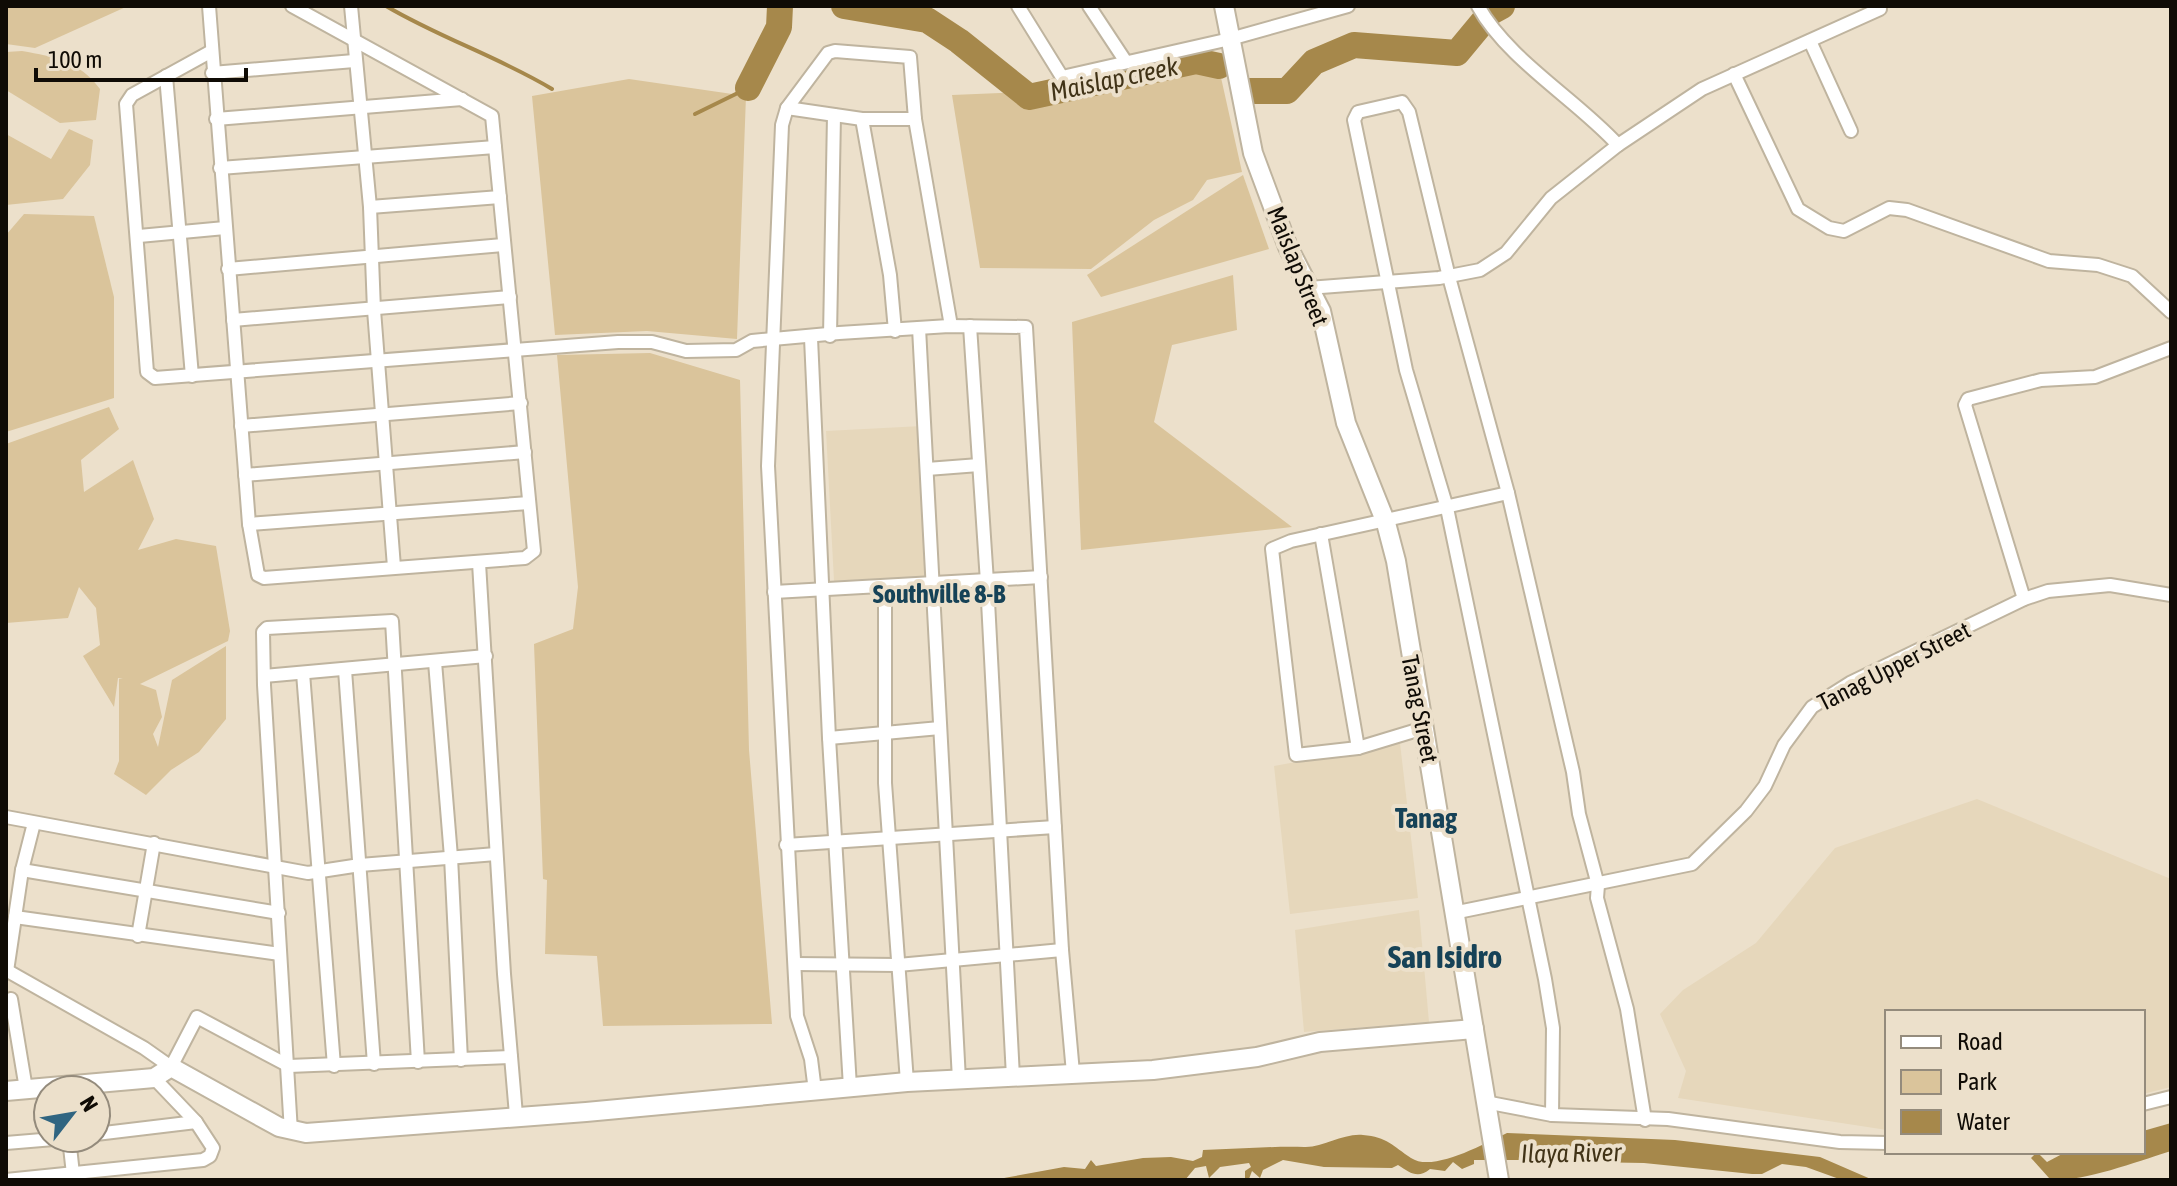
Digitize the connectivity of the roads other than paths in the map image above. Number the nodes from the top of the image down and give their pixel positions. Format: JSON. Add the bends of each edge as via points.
{"nodes":[{"id":1,"x":209,"y":6,"type":"edge"},
{"id":2,"x":292,"y":6,"type":"edge"},
{"id":3,"x":351,"y":6,"type":"edge"},
{"id":4,"x":1018,"y":6,"type":"edge"},
{"id":5,"x":1089,"y":6,"type":"edge"},
{"id":6,"x":1224,"y":6,"type":"edge"},
{"id":7,"x":1348,"y":6,"type":"edge"},
{"id":8,"x":1328,"y":9,"type":"edge"},
{"id":9,"x":1480,"y":9,"type":"edge"},
{"id":10,"x":1880,"y":9,"type":"dead end"},
{"id":11,"x":1230,"y":39,"type":"junction"},
{"id":12,"x":353,"y":40,"type":"junction"},
{"id":13,"x":1810,"y":41,"type":"junction"},
{"id":14,"x":210,"y":52,"type":"junction"},
{"id":15,"x":354,"y":61,"type":"junction"},
{"id":16,"x":1126,"y":62,"type":"junction"},
{"id":17,"x":212,"y":73,"type":"junction"},
{"id":18,"x":1734,"y":74,"type":"junction"},
{"id":19,"x":166,"y":76,"type":"junction"},
{"id":20,"x":462,"y":99,"type":"junction"},
{"id":21,"x":360,"y":105,"type":"junction"},
{"id":22,"x":787,"y":108,"type":"junction"},
{"id":23,"x":834,"y":115,"type":"junction"},
{"id":24,"x":216,"y":119,"type":"junction"},
{"id":25,"x":862,"y":119,"type":"junction"},
{"id":26,"x":915,"y":119,"type":"junction"},
{"id":27,"x":1851,"y":131,"type":"dead end"},
{"id":28,"x":1618,"y":145,"type":"junction"},
{"id":29,"x":495,"y":147,"type":"junction"},
{"id":30,"x":366,"y":157,"type":"junction"},
{"id":31,"x":220,"y":168,"type":"junction"},
{"id":32,"x":500,"y":197,"type":"junction"},
{"id":33,"x":370,"y":207,"type":"junction"},
{"id":34,"x":225,"y":228,"type":"junction"},
{"id":35,"x":181,"y":232,"type":"junction"},
{"id":36,"x":139,"y":236,"type":"junction"},
{"id":37,"x":503,"y":245,"type":"junction"},
{"id":38,"x":372,"y":258,"type":"junction"},
{"id":39,"x":228,"y":269,"type":"junction"},
{"id":40,"x":1449,"y":277,"type":"junction"},
{"id":41,"x":1385,"y":283,"type":"junction"},
{"id":42,"x":1308,"y":288,"type":"junction"},
{"id":43,"x":510,"y":297,"type":"junction"},
{"id":44,"x":374,"y":310,"type":"junction"},
{"id":45,"x":2171,"y":312,"type":"edge"},
{"id":46,"x":233,"y":320,"type":"junction"},
{"id":47,"x":951,"y":326,"type":"junction"},
{"id":48,"x":970,"y":326,"type":"junction"},
{"id":49,"x":919,"y":328,"type":"junction"},
{"id":50,"x":895,"y":331,"type":"junction"},
{"id":51,"x":830,"y":336,"type":"junction"},
{"id":52,"x":811,"y":338,"type":"junction"},
{"id":53,"x":771,"y":339,"type":"junction"},
{"id":54,"x":2171,"y":348,"type":"edge"},
{"id":55,"x":513,"y":349,"type":"junction"},
{"id":56,"x":378,"y":361,"type":"junction"},
{"id":57,"x":237,"y":372,"type":"junction"},
{"id":58,"x":192,"y":376,"type":"junction"},
{"id":59,"x":521,"y":403,"type":"junction"},
{"id":60,"x":382,"y":413,"type":"junction"},
{"id":61,"x":241,"y":426,"type":"junction"},
{"id":62,"x":525,"y":452,"type":"junction"},
{"id":63,"x":385,"y":464,"type":"junction"},
{"id":64,"x":979,"y":465,"type":"junction"},
{"id":65,"x":927,"y":469,"type":"junction"},
{"id":66,"x":245,"y":475,"type":"junction"},
{"id":67,"x":1508,"y":493,"type":"junction"},
{"id":68,"x":529,"y":503,"type":"junction"},
{"id":69,"x":1447,"y":508,"type":"junction"},
{"id":70,"x":388,"y":513,"type":"junction"},
{"id":71,"x":1386,"y":523,"type":"junction"},
{"id":72,"x":249,"y":524,"type":"junction"},
{"id":73,"x":1321,"y":534,"type":"junction"},
{"id":74,"x":479,"y":563,"type":"junction"},
{"id":75,"x":394,"y":567,"type":"junction"},
{"id":76,"x":1041,"y":577,"type":"junction"},
{"id":77,"x":987,"y":582,"type":"junction"},
{"id":78,"x":934,"y":584,"type":"junction"},
{"id":79,"x":885,"y":586,"type":"junction"},
{"id":80,"x":821,"y":590,"type":"junction"},
{"id":81,"x":774,"y":592,"type":"junction"},
{"id":82,"x":2171,"y":595,"type":"edge"},
{"id":83,"x":2024,"y":599,"type":"junction"},
{"id":84,"x":486,"y":656,"type":"junction"},
{"id":85,"x":435,"y":662,"type":"junction"},
{"id":86,"x":392,"y":666,"type":"junction"},
{"id":87,"x":345,"y":670,"type":"junction"},
{"id":88,"x":303,"y":673,"type":"junction"},
{"id":89,"x":264,"y":676,"type":"junction"},
{"id":90,"x":940,"y":728,"type":"junction"},
{"id":91,"x":1424,"y":728,"type":"junction"},
{"id":92,"x":886,"y":732,"type":"junction"},
{"id":93,"x":829,"y":738,"type":"junction"},
{"id":94,"x":1358,"y":748,"type":"junction"},
{"id":95,"x":6,"y":817,"type":"edge"},
{"id":96,"x":34,"y":823,"type":"junction"},
{"id":97,"x":1055,"y":827,"type":"junction"},
{"id":98,"x":999,"y":830,"type":"junction"},
{"id":99,"x":944,"y":834,"type":"junction"},
{"id":100,"x":888,"y":838,"type":"junction"},
{"id":101,"x":835,"y":842,"type":"junction"},
{"id":102,"x":154,"y":843,"type":"junction"},
{"id":103,"x":786,"y":845,"type":"junction"},
{"id":104,"x":496,"y":854,"type":"junction"},
{"id":105,"x":451,"y":857,"type":"junction"},
{"id":106,"x":406,"y":860,"type":"junction"},
{"id":107,"x":360,"y":865,"type":"junction"},
{"id":108,"x":276,"y":867,"type":"junction"},
{"id":109,"x":22,"y":870,"type":"junction"},
{"id":110,"x":318,"y":872,"type":"junction"},
{"id":111,"x":1598,"y":885,"type":"junction"},
{"id":112,"x":145,"y":890,"type":"junction"},
{"id":113,"x":1527,"y":899,"type":"junction"},
{"id":114,"x":279,"y":913,"type":"junction"},
{"id":115,"x":1453,"y":913,"type":"junction"},
{"id":116,"x":15,"y":917,"type":"junction"},
{"id":117,"x":138,"y":936,"type":"junction"},
{"id":118,"x":1062,"y":950,"type":"junction"},
{"id":119,"x":280,"y":954,"type":"junction"},
{"id":120,"x":1007,"y":955,"type":"junction"},
{"id":121,"x":952,"y":960,"type":"junction"},
{"id":122,"x":795,"y":964,"type":"junction"},
{"id":123,"x":842,"y":965,"type":"junction"},
{"id":124,"x":898,"y":965,"type":"junction"},
{"id":125,"x":6,"y":970,"type":"edge"},
{"id":126,"x":11,"y":999,"type":"dead end"},
{"id":127,"x":1474,"y":1029,"type":"junction"},
{"id":128,"x":511,"y":1057,"type":"junction"},
{"id":129,"x":461,"y":1060,"type":"junction"},
{"id":130,"x":418,"y":1062,"type":"junction"},
{"id":131,"x":374,"y":1064,"type":"junction"},
{"id":132,"x":289,"y":1066,"type":"junction"},
{"id":133,"x":334,"y":1066,"type":"junction"},
{"id":134,"x":171,"y":1067,"type":"junction"},
{"id":135,"x":1073,"y":1073,"type":"junction"},
{"id":136,"x":1013,"y":1077,"type":"junction"},
{"id":137,"x":154,"y":1078,"type":"junction"},
{"id":138,"x":959,"y":1080,"type":"junction"},
{"id":139,"x":907,"y":1082,"type":"junction"},
{"id":140,"x":850,"y":1087,"type":"junction"},
{"id":141,"x":26,"y":1089,"type":"junction"},
{"id":142,"x":6,"y":1091,"type":"edge"},
{"id":143,"x":815,"y":1091,"type":"junction"},
{"id":144,"x":2171,"y":1097,"type":"edge"},
{"id":145,"x":2145,"y":1104,"type":"edge"},
{"id":146,"x":1487,"y":1110,"type":"junction"},
{"id":147,"x":516,"y":1115,"type":"junction"},
{"id":148,"x":1552,"y":1115,"type":"junction"},
{"id":149,"x":1645,"y":1120,"type":"junction"},
{"id":150,"x":196,"y":1122,"type":"junction"},
{"id":151,"x":112,"y":1132,"type":"edge"},
{"id":152,"x":291,"y":1132,"type":"junction"},
{"id":153,"x":32,"y":1141,"type":"edge"},
{"id":154,"x":6,"y":1143,"type":"edge"},
{"id":155,"x":1885,"y":1143,"type":"edge"},
{"id":156,"x":70,"y":1154,"type":"edge"},
{"id":157,"x":73,"y":1174,"type":"junction"},
{"id":158,"x":6,"y":1180,"type":"edge"},
{"id":159,"x":1499,"y":1180,"type":"edge"}],
"edges":[{"from":1,"to":14,"type":"street"},
{"from":2,"to":12,"type":"street"},
{"from":3,"to":12,"type":"street"},
{"from":4,"to":16,"type":"street","via":[[1062,77]]},
{"from":5,"to":16,"type":"street"},
{"from":6,"to":11,"type":"street","name":"Maislap Street"},
{"from":7,"to":8,"type":"street"},
{"from":8,"to":11,"type":"street"},
{"from":9,"to":28,"type":"street","via":[[1506,44]]},
{"from":10,"to":13,"type":"street"},
{"from":11,"to":16,"type":"street"},
{"from":11,"to":42,"type":"street","name":"Maislap Street","via":[[1253,153]]},
{"from":12,"to":15,"type":"street"},
{"from":12,"to":20,"type":"street"},
{"from":13,"to":18,"type":"street"},
{"from":13,"to":27,"type":"street"},
{"from":14,"to":17,"type":"street"},
{"from":14,"to":19,"type":"street"},
{"from":15,"to":17,"type":"street"},
{"from":15,"to":21,"type":"street"},
{"from":17,"to":24,"type":"street"},
{"from":18,"to":28,"type":"street"},
{"from":18,"to":45,"type":"street","via":[[1798,209],[1829,228],[1844,231],[1889,208],[1907,210],[2049,261],[2098,265],[2132,276]]},
{"from":19,"to":35,"type":"street"},
{"from":19,"to":36,"type":"street","via":[[126,104]]},
{"from":20,"to":21,"type":"street"},
{"from":20,"to":29,"type":"street","via":[[492,116]]},
{"from":21,"to":24,"type":"street"},
{"from":21,"to":30,"type":"street"},
{"from":22,"to":23,"type":"street"},
{"from":22,"to":26,"type":"street","via":[[828,53],[910,57]]},
{"from":22,"to":53,"type":"street"},
{"from":23,"to":25,"type":"street"},
{"from":23,"to":51,"type":"street"},
{"from":24,"to":31,"type":"street"},
{"from":25,"to":26,"type":"street"},
{"from":25,"to":50,"type":"street"},
{"from":26,"to":47,"type":"street"},
{"from":28,"to":40,"type":"street","via":[[1551,198],[1506,253],[1480,270]]},
{"from":29,"to":30,"type":"street"},
{"from":29,"to":32,"type":"street"},
{"from":30,"to":31,"type":"street"},
{"from":30,"to":33,"type":"street"},
{"from":31,"to":34,"type":"street"},
{"from":32,"to":33,"type":"street"},
{"from":32,"to":37,"type":"street"},
{"from":33,"to":38,"type":"street"},
{"from":34,"to":35,"type":"street"},
{"from":34,"to":39,"type":"street"},
{"from":35,"to":36,"type":"street"},
{"from":35,"to":58,"type":"street"},
{"from":36,"to":58,"type":"street","via":[[147,372],[155,378]]},
{"from":37,"to":38,"type":"street"},
{"from":37,"to":43,"type":"street"},
{"from":38,"to":39,"type":"street"},
{"from":38,"to":44,"type":"street"},
{"from":39,"to":46,"type":"street"},
{"from":40,"to":41,"type":"street"},
{"from":40,"to":41,"type":"street","via":[[1409,112],[1402,102],[1354,115]]},
{"from":40,"to":67,"type":"street"},
{"from":41,"to":42,"type":"street"},
{"from":41,"to":69,"type":"street"},
{"from":42,"to":71,"type":"street","name":"Maislap Street","via":[[1321,311],[1349,434]]},
{"from":43,"to":44,"type":"street"},
{"from":43,"to":55,"type":"street"},
{"from":44,"to":46,"type":"street"},
{"from":44,"to":56,"type":"street"},
{"from":46,"to":57,"type":"street"},
{"from":47,"to":48,"type":"street"},
{"from":47,"to":49,"type":"street"},
{"from":48,"to":64,"type":"street"},
{"from":48,"to":76,"type":"street","via":[[1022,324],[1028,332]]},
{"from":49,"to":50,"type":"street"},
{"from":49,"to":65,"type":"street"},
{"from":50,"to":51,"type":"street"},
{"from":51,"to":52,"type":"street"},
{"from":52,"to":53,"type":"street"},
{"from":52,"to":80,"type":"street"},
{"from":53,"to":55,"type":"street","via":[[736,350],[686,351],[652,342]]},
{"from":53,"to":81,"type":"street","via":[[768,466]]},
{"from":54,"to":83,"type":"street","via":[[2095,377],[2041,380],[1968,399],[1965,405]]},
{"from":55,"to":56,"type":"street"},
{"from":55,"to":59,"type":"street"},
{"from":56,"to":57,"type":"street"},
{"from":56,"to":60,"type":"street"},
{"from":57,"to":58,"type":"street"},
{"from":57,"to":61,"type":"street"},
{"from":59,"to":60,"type":"street"},
{"from":59,"to":62,"type":"street"},
{"from":60,"to":61,"type":"street"},
{"from":60,"to":63,"type":"street"},
{"from":61,"to":66,"type":"street"},
{"from":62,"to":63,"type":"street"},
{"from":62,"to":68,"type":"street"},
{"from":63,"to":66,"type":"street"},
{"from":63,"to":70,"type":"street"},
{"from":64,"to":65,"type":"street"},
{"from":64,"to":77,"type":"street"},
{"from":65,"to":78,"type":"street"},
{"from":66,"to":72,"type":"street"},
{"from":67,"to":69,"type":"street"},
{"from":67,"to":111,"type":"street"},
{"from":68,"to":70,"type":"street"},
{"from":68,"to":74,"type":"street","via":[[531,556]]},
{"from":69,"to":71,"type":"street"},
{"from":69,"to":113,"type":"street"},
{"from":70,"to":72,"type":"street"},
{"from":70,"to":75,"type":"street"},
{"from":71,"to":73,"type":"street"},
{"from":71,"to":91,"type":"street","name":"Tanag Street"},
{"from":72,"to":75,"type":"street","via":[[254,568],[264,578]]},
{"from":73,"to":94,"type":"street"},
{"from":73,"to":94,"type":"street","via":[[1279,544],[1270,554],[1293,751],[1301,757]]},
{"from":74,"to":75,"type":"street"},
{"from":74,"to":84,"type":"street"},
{"from":76,"to":77,"type":"street"},
{"from":76,"to":97,"type":"street"},
{"from":77,"to":78,"type":"street"},
{"from":77,"to":98,"type":"street"},
{"from":78,"to":79,"type":"street"},
{"from":78,"to":90,"type":"street"},
{"from":79,"to":80,"type":"street"},
{"from":79,"to":92,"type":"street"},
{"from":80,"to":81,"type":"street"},
{"from":80,"to":93,"type":"street"},
{"from":81,"to":103,"type":"street"},
{"from":82,"to":83,"type":"street","name":"Tanag Upper Street","via":[[2110,585],[2048,591]]},
{"from":83,"to":111,"type":"street","name":"Tanag Upper Street","via":[[1850,683],[1812,707],[1746,811],[1692,864]]},
{"from":84,"to":85,"type":"street"},
{"from":84,"to":104,"type":"street"},
{"from":85,"to":86,"type":"street"},
{"from":85,"to":105,"type":"street"},
{"from":86,"to":87,"type":"street"},
{"from":86,"to":89,"type":"street","via":[[392,621],[273,626],[263,632]]},
{"from":86,"to":106,"type":"street"},
{"from":87,"to":88,"type":"street"},
{"from":87,"to":107,"type":"street"},
{"from":88,"to":89,"type":"street"},
{"from":88,"to":110,"type":"street"},
{"from":89,"to":108,"type":"street"},
{"from":90,"to":92,"type":"street"},
{"from":90,"to":99,"type":"street"},
{"from":91,"to":94,"type":"street"},
{"from":91,"to":115,"type":"street","name":"Tanag Street"},
{"from":92,"to":93,"type":"street"},
{"from":92,"to":100,"type":"street"},
{"from":93,"to":101,"type":"street"},
{"from":95,"to":96,"type":"street"},
{"from":96,"to":102,"type":"street"},
{"from":96,"to":109,"type":"street"},
{"from":97,"to":98,"type":"street"},
{"from":97,"to":118,"type":"street"},
{"from":98,"to":99,"type":"street"},
{"from":98,"to":120,"type":"street"},
{"from":99,"to":100,"type":"street"},
{"from":99,"to":121,"type":"street"},
{"from":100,"to":101,"type":"street"},
{"from":100,"to":124,"type":"street"},
{"from":101,"to":103,"type":"street"},
{"from":101,"to":123,"type":"street"},
{"from":102,"to":108,"type":"street"},
{"from":102,"to":112,"type":"street"},
{"from":103,"to":122,"type":"street"},
{"from":104,"to":105,"type":"street"},
{"from":104,"to":128,"type":"street"},
{"from":105,"to":106,"type":"street"},
{"from":105,"to":129,"type":"street"},
{"from":106,"to":107,"type":"street"},
{"from":106,"to":130,"type":"street"},
{"from":107,"to":110,"type":"street"},
{"from":107,"to":131,"type":"street"},
{"from":108,"to":110,"type":"street"},
{"from":108,"to":114,"type":"street"},
{"from":109,"to":112,"type":"street"},
{"from":109,"to":116,"type":"street"},
{"from":110,"to":133,"type":"street"},
{"from":111,"to":113,"type":"street","name":"Tanag Upper Street"},
{"from":111,"to":149,"type":"street","via":[[1627,1009]]},
{"from":112,"to":114,"type":"street"},
{"from":112,"to":117,"type":"street"},
{"from":113,"to":115,"type":"street","name":"Tanag Upper Street"},
{"from":113,"to":148,"type":"street","via":[[1553,1028]]},
{"from":114,"to":119,"type":"street"},
{"from":115,"to":127,"type":"street","name":"Tanag Street"},
{"from":116,"to":117,"type":"street"},
{"from":116,"to":125,"type":"street"},
{"from":117,"to":119,"type":"street"},
{"from":118,"to":120,"type":"street"},
{"from":118,"to":135,"type":"street"},
{"from":119,"to":132,"type":"street"},
{"from":120,"to":121,"type":"street"},
{"from":120,"to":136,"type":"street"},
{"from":121,"to":124,"type":"street"},
{"from":121,"to":138,"type":"street"},
{"from":122,"to":123,"type":"street"},
{"from":122,"to":143,"type":"street","via":[[797,1016]]},
{"from":123,"to":124,"type":"street"},
{"from":123,"to":140,"type":"street"},
{"from":124,"to":139,"type":"street"},
{"from":125,"to":134,"type":"street"},
{"from":126,"to":141,"type":"street"},
{"from":127,"to":135,"type":"street","via":[[1320,1042],[1188,1066]]},
{"from":127,"to":146,"type":"street","name":"Tanag Street"},
{"from":128,"to":129,"type":"street"},
{"from":128,"to":147,"type":"street"},
{"from":129,"to":130,"type":"street"},
{"from":130,"to":131,"type":"street"},
{"from":131,"to":133,"type":"street"},
{"from":132,"to":133,"type":"street"},
{"from":132,"to":134,"type":"street","via":[[197,1017]]},
{"from":132,"to":152,"type":"street"},
{"from":134,"to":137,"type":"street"},
{"from":134,"to":152,"type":"street"},
{"from":135,"to":136,"type":"street"},
{"from":136,"to":138,"type":"street"},
{"from":137,"to":141,"type":"street"},
{"from":137,"to":150,"type":"street"},
{"from":138,"to":139,"type":"street"},
{"from":139,"to":140,"type":"street"},
{"from":140,"to":143,"type":"street"},
{"from":141,"to":142,"type":"street"},
{"from":143,"to":147,"type":"street"},
{"from":144,"to":145,"type":"street"},
{"from":146,"to":148,"type":"street"},
{"from":146,"to":159,"type":"street","name":"Tanag Street"},
{"from":147,"to":152,"type":"street"},
{"from":148,"to":149,"type":"street"},
{"from":149,"to":155,"type":"street"},
{"from":150,"to":151,"type":"street"},
{"from":150,"to":157,"type":"street","via":[[213,1148],[203,1160]]},
{"from":153,"to":154,"type":"street"},
{"from":156,"to":157,"type":"street"},
{"from":157,"to":158,"type":"street"}]}
